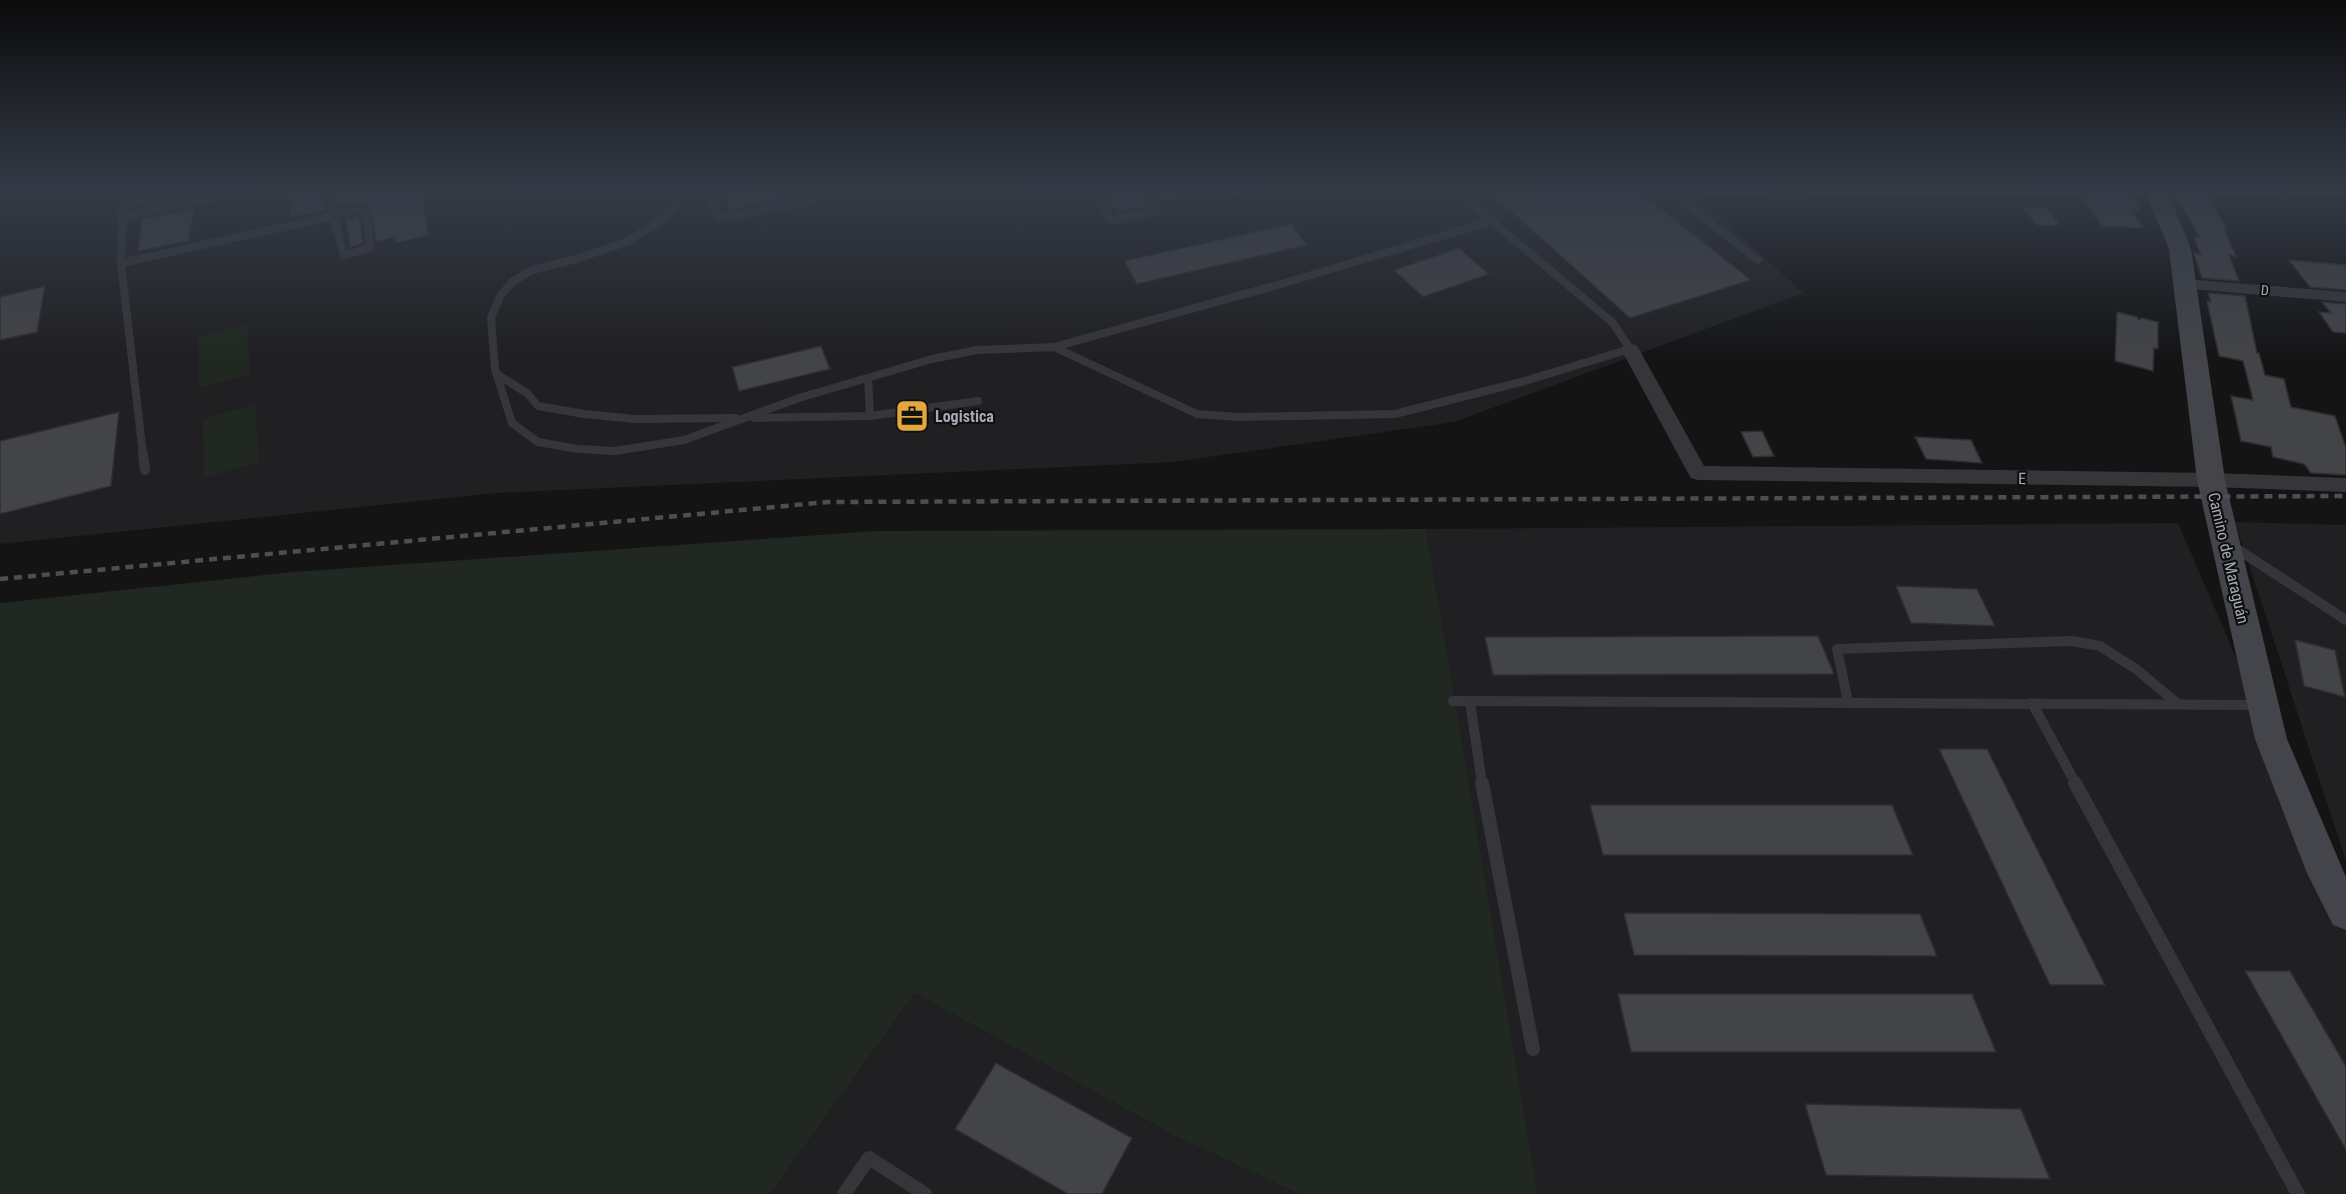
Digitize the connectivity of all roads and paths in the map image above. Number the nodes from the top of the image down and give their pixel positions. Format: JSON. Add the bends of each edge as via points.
{"nodes":[{"id":1,"x":122,"y":247,"type":"edge"},
{"id":2,"x":190,"y":247,"type":"edge"},
{"id":3,"x":342,"y":247,"type":"edge"},
{"id":4,"x":370,"y":247,"type":"edge"},
{"id":5,"x":613,"y":247,"type":"edge"},
{"id":6,"x":1406,"y":247,"type":"edge"},
{"id":7,"x":1523,"y":247,"type":"edge"},
{"id":8,"x":1741,"y":247,"type":"edge"},
{"id":9,"x":2179,"y":247,"type":"edge"},
{"id":10,"x":1758,"y":260,"type":"dead end"},
{"id":11,"x":121,"y":262,"type":"junction"},
{"id":12,"x":2185,"y":284,"type":"junction"},
{"id":13,"x":2346,"y":297,"type":"edge"},
{"id":14,"x":1054,"y":347,"type":"junction"},
{"id":15,"x":1630,"y":349,"type":"junction"},
{"id":16,"x":498,"y":375,"type":"junction"},
{"id":17,"x":868,"y":378,"type":"junction"},
{"id":18,"x":978,"y":401,"type":"dead end"},
{"id":19,"x":870,"y":416,"type":"junction"},
{"id":20,"x":744,"y":418,"type":"junction"},
{"id":21,"x":145,"y":470,"type":"dead end"},
{"id":22,"x":2211,"y":480,"type":"junction"},
{"id":23,"x":2346,"y":485,"type":"edge"},
{"id":24,"x":2226,"y":542,"type":"junction"},
{"id":25,"x":2346,"y":620,"type":"edge"},
{"id":26,"x":1453,"y":700,"type":"dead end"},
{"id":27,"x":1470,"y":701,"type":"junction"},
{"id":28,"x":1848,"y":702,"type":"junction"},
{"id":29,"x":2032,"y":704,"type":"junction"},
{"id":30,"x":2178,"y":704,"type":"junction"},
{"id":31,"x":2263,"y":705,"type":"junction"},
{"id":32,"x":2346,"y":913,"type":"edge"},
{"id":33,"x":1533,"y":1050,"type":"dead end"},
{"id":34,"x":844,"y":1194,"type":"edge"},
{"id":35,"x":926,"y":1194,"type":"edge"},
{"id":36,"x":2298,"y":1194,"type":"edge"}],
"edges":[{"from":1,"to":11,"type":"lane"},
{"from":2,"to":11,"type":"lane"},
{"from":3,"to":4,"type":"lane","via":[[344,255]]},
{"from":5,"to":16,"type":"lane","via":[[532,270],[512,282],[491,317]]},
{"from":6,"to":14,"type":"lane"},
{"from":7,"to":15,"type":"lane","via":[[1613,323]]},
{"from":8,"to":10,"type":"lane"},
{"from":9,"to":12,"type":"street","name":"Camino de Maraguán"},
{"from":11,"to":21,"type":"lane"},
{"from":12,"to":13,"type":"street","name":"D"},
{"from":12,"to":22,"type":"street","name":"Camino de Maraguán"},
{"from":14,"to":15,"type":"lane","via":[[1197,414],[1238,417],[1395,414]]},
{"from":14,"to":17,"type":"lane","via":[[977,350]]},
{"from":15,"to":22,"type":"street","name":"E","via":[[1698,473]]},
{"from":16,"to":20,"type":"lane","via":[[538,405],[584,414],[635,419]]},
{"from":16,"to":20,"type":"lane","via":[[512,423],[538,442],[578,449],[615,451],[650,447],[684,440]]},
{"from":17,"to":19,"type":"lane"},
{"from":17,"to":20,"type":"lane"},
{"from":18,"to":19,"type":"lane"},
{"from":19,"to":20,"type":"lane"},
{"from":22,"to":23,"type":"street","name":"E"},
{"from":22,"to":24,"type":"street","name":"Camino de Maraguán"},
{"from":24,"to":25,"type":"lane"},
{"from":24,"to":31,"type":"street","name":"Camino de Maraguán"},
{"from":26,"to":27,"type":"lane"},
{"from":27,"to":28,"type":"lane"},
{"from":27,"to":33,"type":"lane","via":[[1481,780]]},
{"from":28,"to":29,"type":"lane"},
{"from":28,"to":30,"type":"lane","via":[[1837,650],[2072,641],[2100,646],[2136,669]]},
{"from":29,"to":30,"type":"lane"},
{"from":29,"to":36,"type":"lane"},
{"from":30,"to":31,"type":"lane"},
{"from":31,"to":32,"type":"street","name":"Camino de Maraguán","via":[[2275,749],[2325,873]]},
{"from":34,"to":35,"type":"lane","via":[[869,1158]]}]}
